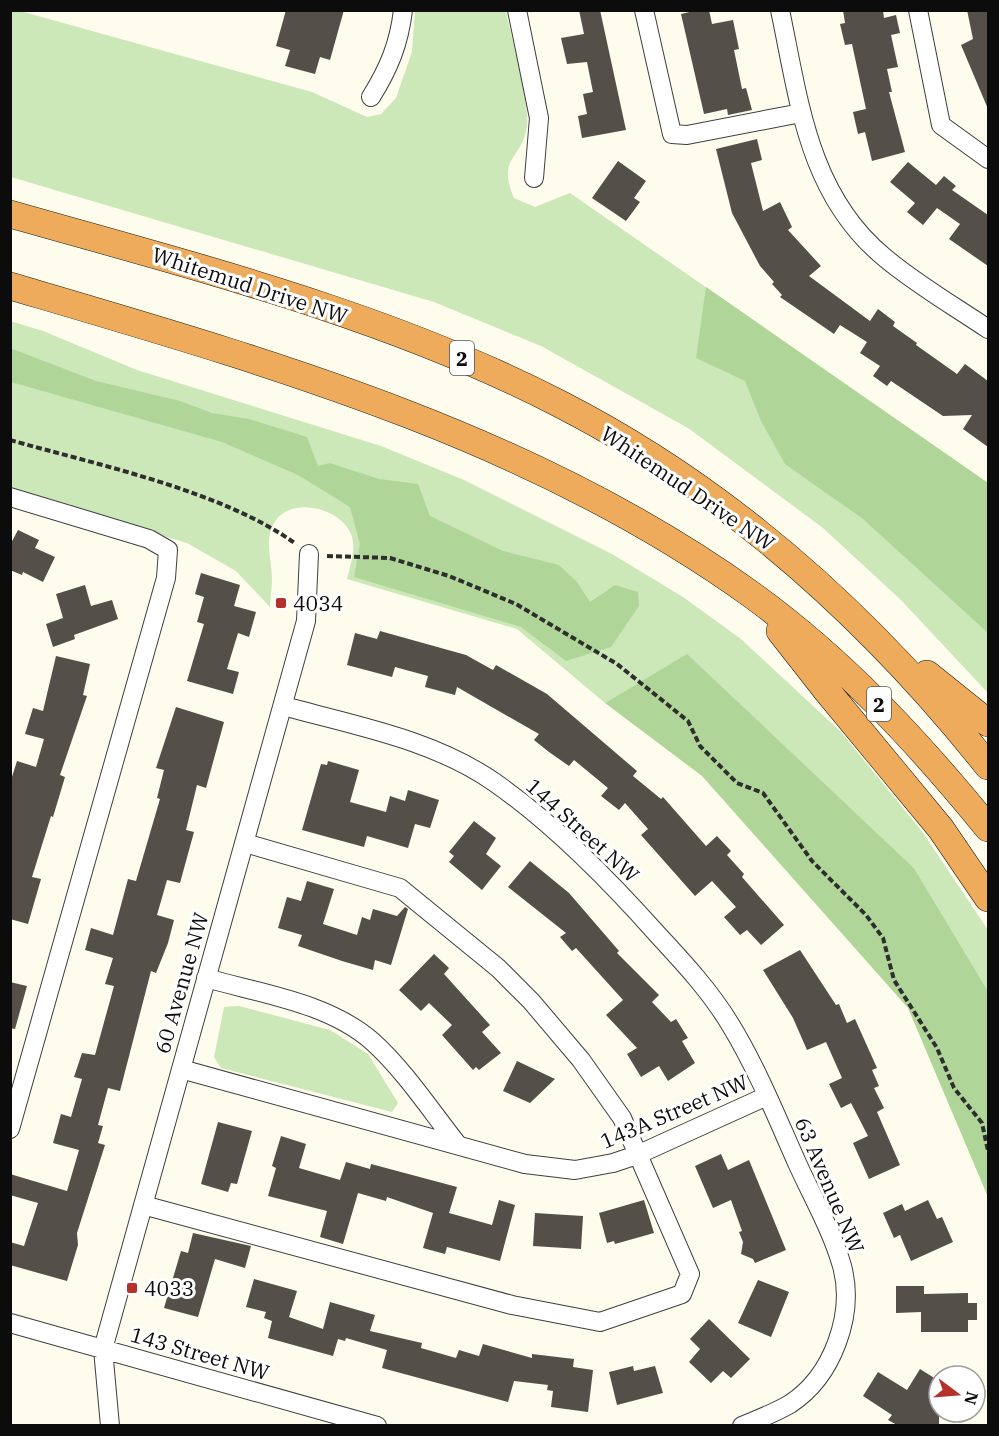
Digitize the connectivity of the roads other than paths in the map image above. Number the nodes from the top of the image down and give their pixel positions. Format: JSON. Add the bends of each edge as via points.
{"nodes":[{"id":1,"x":403,"y":10,"type":"edge"},
{"id":2,"x":517,"y":10,"type":"edge"},
{"id":3,"x":644,"y":10,"type":"edge"},
{"id":4,"x":780,"y":10,"type":"edge"},
{"id":5,"x":918,"y":10,"type":"edge"},
{"id":6,"x":371,"y":97,"type":"dead end"},
{"id":7,"x":801,"y":113,"type":"junction"},
{"id":8,"x":988,"y":159,"type":"edge"},
{"id":9,"x":534,"y":178,"type":"dead end"},
{"id":10,"x":10,"y":214,"type":"edge"},
{"id":11,"x":10,"y":286,"type":"edge"},
{"id":12,"x":988,"y":329,"type":"edge"},
{"id":13,"x":10,"y":497,"type":"edge"},
{"id":14,"x":309,"y":554,"type":"road end"},
{"id":15,"x":754,"y":597,"type":"junction"},
{"id":16,"x":855,"y":618,"type":"junction"},
{"id":17,"x":284,"y":706,"type":"junction"},
{"id":18,"x":988,"y":723,"type":"edge"},
{"id":19,"x":988,"y":766,"type":"edge"},
{"id":20,"x":988,"y":828,"type":"edge"},
{"id":21,"x":245,"y":843,"type":"junction"},
{"id":22,"x":988,"y":898,"type":"edge"},
{"id":23,"x":207,"y":978,"type":"junction"},
{"id":24,"x":181,"y":1069,"type":"junction"},
{"id":25,"x":767,"y":1096,"type":"junction"},
{"id":26,"x":10,"y":1129,"type":"edge"},
{"id":27,"x":458,"y":1145,"type":"junction"},
{"id":28,"x":637,"y":1155,"type":"junction"},
{"id":29,"x":143,"y":1205,"type":"junction"},
{"id":30,"x":10,"y":1323,"type":"edge"},
{"id":31,"x":103,"y":1349,"type":"junction"},
{"id":32,"x":110,"y":1425,"type":"edge"},
{"id":33,"x":377,"y":1425,"type":"edge"},
{"id":34,"x":743,"y":1425,"type":"edge"}],
"edges":[{"from":1,"to":6,"type":"street","via":[[399,40]]},
{"from":2,"to":9,"type":"street","via":[[539,118]]},
{"from":3,"to":7,"type":"street","via":[[672,134],[687,135]]},
{"from":4,"to":7,"type":"street"},
{"from":5,"to":8,"type":"street","via":[[941,125]]},
{"from":7,"to":12,"type":"street","via":[[823,179],[849,220],[883,256]]},
{"from":10,"to":16,"type":"highway","name":"Whitemud Drive NW","number":"2","via":[[304,299],[466,360],[560,404],[646,454],[765,537]]},
{"from":11,"to":15,"type":"highway","number":"2","via":[[312,379],[502,452],[644,526]]},
{"from":13,"to":26,"type":"street","via":[[149,540],[168,550],[166,578]]},
{"from":14,"to":17,"type":"street","name":"60 Avenue NW","via":[[309,609]]},
{"from":15,"to":20,"type":"highway","number":"2","via":[[829,657],[893,718],[937,764]]},
{"from":15,"to":22,"type":"highway","via":[[941,829]]},
{"from":16,"to":18,"type":"highway"},
{"from":16,"to":19,"type":"highway","name":"Whitemud Drive NW","number":"2","via":[[951,719]]},
{"from":17,"to":21,"type":"street","name":"60 Avenue NW"},
{"from":17,"to":25,"type":"street","name":"144 Street NW","via":[[446,754],[511,794],[620,894],[701,983],[730,1023]]},
{"from":21,"to":23,"type":"street","name":"60 Avenue NW"},
{"from":21,"to":28,"type":"street","via":[[391,884],[407,892],[531,1001],[602,1087],[622,1118]]},
{"from":23,"to":24,"type":"street","name":"60 Avenue NW"},
{"from":23,"to":27,"type":"street","via":[[312,1008],[361,1033],[386,1056]]},
{"from":24,"to":27,"type":"street","name":"143A Street NW"},
{"from":24,"to":29,"type":"street","name":"60 Avenue NW"},
{"from":25,"to":28,"type":"street","name":"143A Street NW"},
{"from":25,"to":34,"type":"street","name":"63 Avenue NW","via":[[836,1249],[846,1285],[845,1307],[833,1352],[813,1382],[790,1404]]},
{"from":27,"to":28,"type":"street","name":"143A Street NW","via":[[525,1164],[575,1170]]},
{"from":28,"to":29,"type":"street","via":[[690,1274],[682,1294],[600,1322],[512,1305]]},
{"from":29,"to":31,"type":"street","name":"60 Avenue NW"},
{"from":30,"to":31,"type":"street","name":"143 Street NW"},
{"from":31,"to":32,"type":"street","name":"60 Avenue NW"},
{"from":31,"to":33,"type":"street","name":"143 Street NW"}]}
